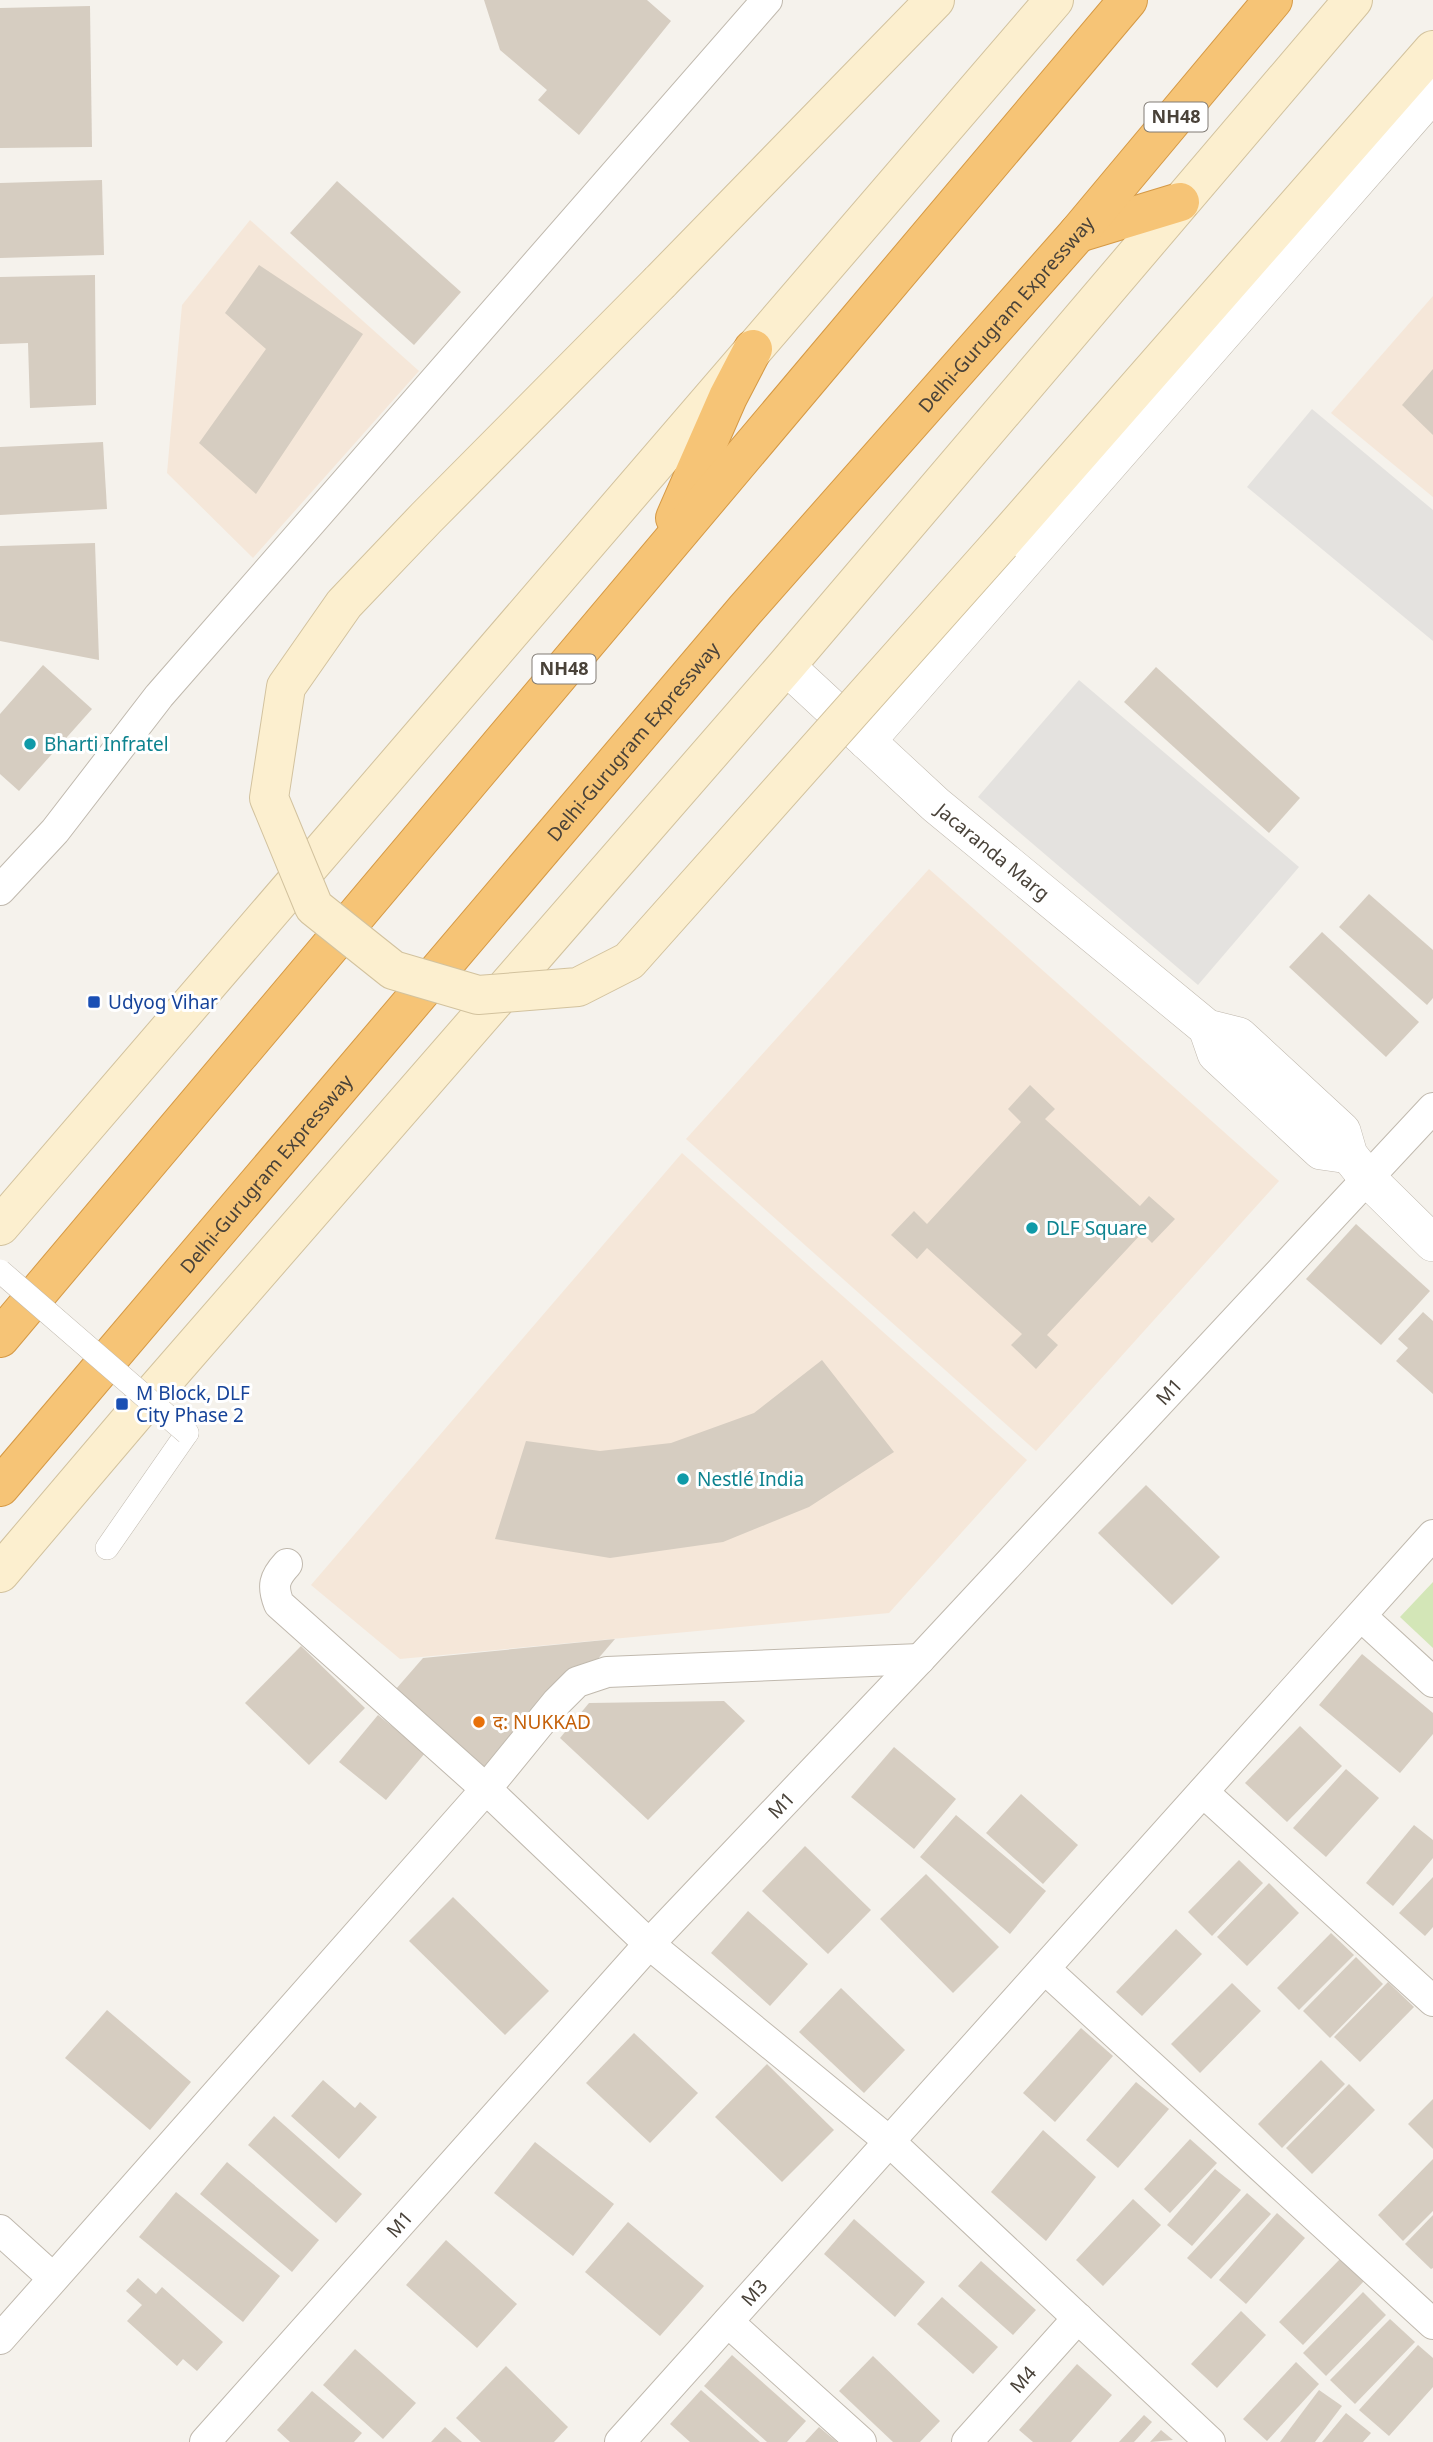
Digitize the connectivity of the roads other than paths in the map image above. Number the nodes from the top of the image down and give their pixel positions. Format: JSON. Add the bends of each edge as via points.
{"nodes":[{"id":1,"x":767,"y":0,"type":"edge"},
{"id":2,"x":934,"y":0,"type":"edge"},
{"id":3,"x":1054,"y":0,"type":"edge"},
{"id":4,"x":1128,"y":0,"type":"edge"},
{"id":5,"x":1273,"y":0,"type":"edge"},
{"id":6,"x":1353,"y":0,"type":"edge"},
{"id":7,"x":1433,"y":50,"type":"edge"},
{"id":8,"x":1433,"y":93,"type":"edge"},
{"id":9,"x":1180,"y":202,"type":"junction"},
{"id":10,"x":1078,"y":233,"type":"junction"},
{"id":11,"x":753,"y":349,"type":"junction"},
{"id":12,"x":659,"y":556,"type":"junction"},
{"id":13,"x":786,"y":666,"type":"junction"},
{"id":14,"x":867,"y":741,"type":"junction"},
{"id":15,"x":0,"y":890,"type":"edge"},
{"id":16,"x":1433,"y":1108,"type":"edge"},
{"id":17,"x":1358,"y":1167,"type":"junction"},
{"id":18,"x":0,"y":1226,"type":"edge"},
{"id":19,"x":1433,"y":1243,"type":"edge"},
{"id":20,"x":0,"y":1272,"type":"edge"},
{"id":21,"x":0,"y":1338,"type":"edge"},
{"id":22,"x":0,"y":1487,"type":"edge"},
{"id":23,"x":1433,"y":1535,"type":"edge"},
{"id":24,"x":107,"y":1548,"type":"dead end"},
{"id":25,"x":287,"y":1564,"type":"dead end"},
{"id":26,"x":0,"y":1573,"type":"edge"},
{"id":27,"x":1361,"y":1616,"type":"junction"},
{"id":28,"x":920,"y":1659,"type":"junction"},
{"id":29,"x":1433,"y":1682,"type":"edge"},
{"id":30,"x":486,"y":1789,"type":"junction"},
{"id":31,"x":1203,"y":1792,"type":"junction"},
{"id":32,"x":649,"y":1944,"type":"junction"},
{"id":33,"x":1045,"y":1969,"type":"junction"},
{"id":34,"x":1433,"y":2001,"type":"edge"},
{"id":35,"x":890,"y":2143,"type":"junction"},
{"id":36,"x":0,"y":2230,"type":"edge"},
{"id":37,"x":53,"y":2278,"type":"junction"},
{"id":38,"x":1078,"y":2318,"type":"junction"},
{"id":39,"x":728,"y":2322,"type":"junction"},
{"id":40,"x":1433,"y":2324,"type":"edge"},
{"id":41,"x":0,"y":2339,"type":"edge"},
{"id":42,"x":205,"y":2442,"type":"edge"},
{"id":43,"x":620,"y":2442,"type":"edge"},
{"id":44,"x":861,"y":2442,"type":"edge"},
{"id":45,"x":967,"y":2442,"type":"edge"},
{"id":46,"x":1210,"y":2442,"type":"edge"}],
"edges":[{"from":1,"to":15,"type":"street","via":[[159,695],[55,831]]},
{"from":2,"to":7,"type":"main road","bridge":true,"via":[[389,556],[344,604],[286,687],[269,798],[314,907],[393,970],[478,995],[578,988],[629,961]]},
{"from":3,"to":11,"type":"main road"},
{"from":4,"to":12,"type":"highway","number":"NH48"},
{"from":5,"to":10,"type":"highway","name":"Delhi-Gurugram Expressway","number":"NH48"},
{"from":6,"to":9,"type":"main road"},
{"from":8,"to":14,"type":"street"},
{"from":9,"to":10,"type":"highway"},
{"from":9,"to":13,"type":"main road"},
{"from":10,"to":22,"type":"highway","name":"Delhi-Gurugram Expressway","number":"NH48","via":[[745,610]]},
{"from":11,"to":12,"type":"highway"},
{"from":11,"to":18,"type":"main road"},
{"from":12,"to":21,"type":"highway","number":"NH48"},
{"from":13,"to":14,"type":"street","name":"Jacaranda Marg"},
{"from":13,"to":26,"type":"main road"},
{"from":14,"to":17,"type":"street","name":"Jacaranda Marg","via":[[936,805],[1207,1028],[1216,1054],[1321,1152]]},
{"from":16,"to":17,"type":"street","name":"M1"},
{"from":17,"to":19,"type":"street"},
{"from":17,"to":28,"type":"street","name":"M1"},
{"from":20,"to":24,"type":"street","bridge":true,"via":[[187,1433]]},
{"from":23,"to":27,"type":"street","name":"M3"},
{"from":25,"to":30,"type":"street","via":[[276,1576],[274,1591],[279,1604]]},
{"from":27,"to":29,"type":"street"},
{"from":27,"to":31,"type":"street","name":"M3"},
{"from":28,"to":30,"type":"street","via":[[607,1672],[578,1682],[557,1702]]},
{"from":28,"to":32,"type":"street","name":"M1"},
{"from":30,"to":32,"type":"street"},
{"from":30,"to":37,"type":"street"},
{"from":31,"to":33,"type":"street","name":"M3"},
{"from":31,"to":34,"type":"street"},
{"from":32,"to":35,"type":"street"},
{"from":32,"to":42,"type":"street","name":"M1"},
{"from":33,"to":35,"type":"street","name":"M3"},
{"from":33,"to":40,"type":"street"},
{"from":35,"to":38,"type":"street"},
{"from":35,"to":39,"type":"street","name":"M3"},
{"from":36,"to":37,"type":"street"},
{"from":37,"to":41,"type":"street"},
{"from":38,"to":45,"type":"street","name":"M4"},
{"from":38,"to":46,"type":"street"},
{"from":39,"to":43,"type":"street","name":"M3"},
{"from":39,"to":44,"type":"street"}]}
